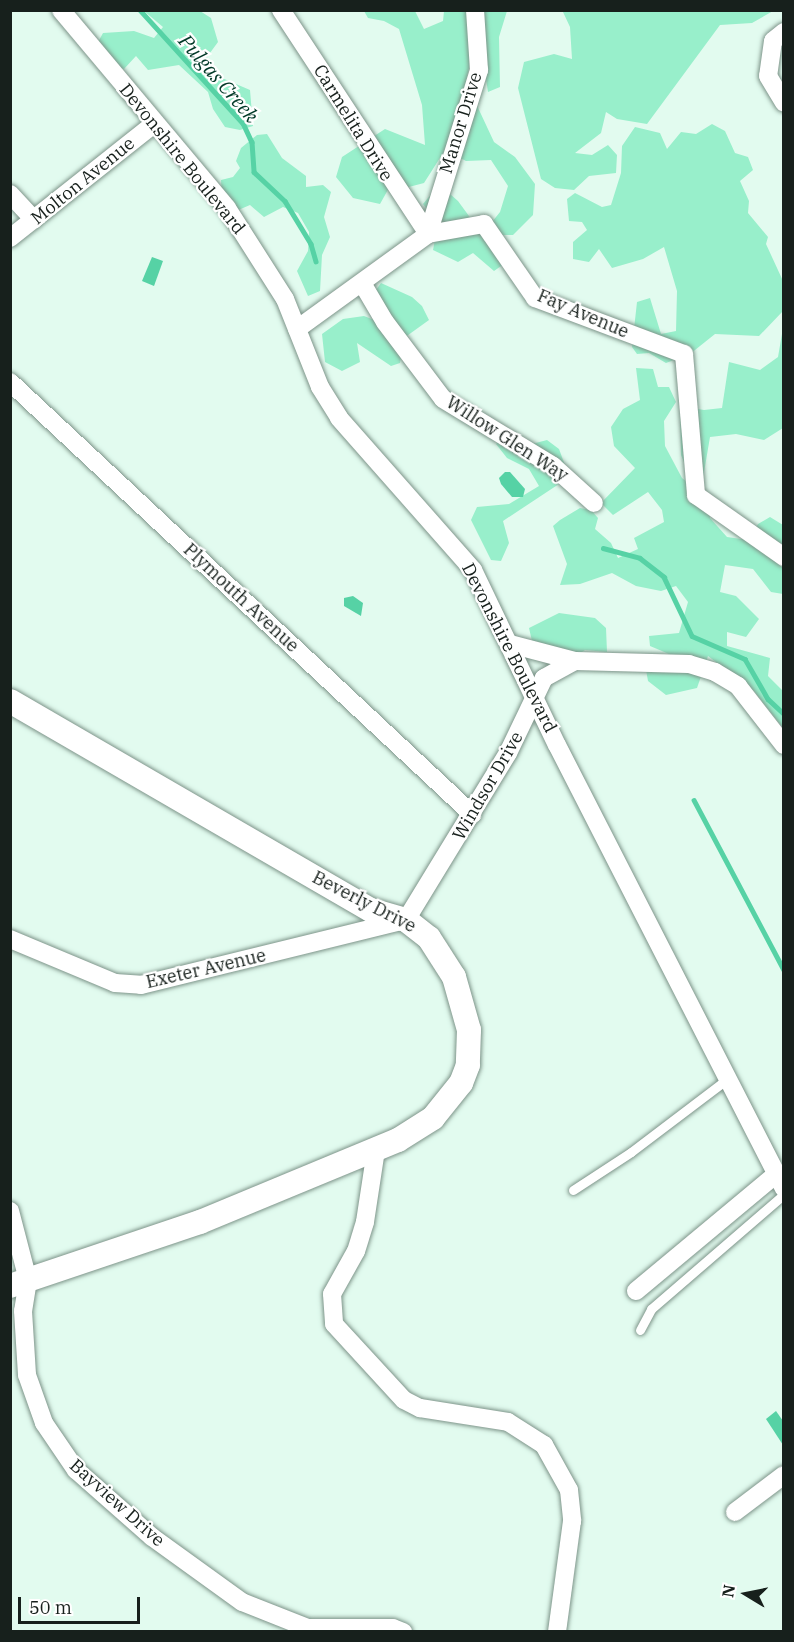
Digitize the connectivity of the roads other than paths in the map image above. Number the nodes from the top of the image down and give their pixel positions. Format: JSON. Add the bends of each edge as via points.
{"nodes":[{"id":1,"x":61,"y":10,"type":"edge"},
{"id":2,"x":281,"y":10,"type":"edge"},
{"id":3,"x":475,"y":10,"type":"edge"},
{"id":4,"x":783,"y":32,"type":"edge"},
{"id":5,"x":783,"y":102,"type":"edge"},
{"id":6,"x":155,"y":123,"type":"junction"},
{"id":7,"x":10,"y":194,"type":"edge"},
{"id":8,"x":34,"y":220,"type":"junction"},
{"id":9,"x":428,"y":234,"type":"junction"},
{"id":10,"x":10,"y":238,"type":"edge"},
{"id":11,"x":362,"y":283,"type":"junction"},
{"id":12,"x":297,"y":329,"type":"junction"},
{"id":13,"x":10,"y":382,"type":"edge"},
{"id":14,"x":594,"y":503,"type":"dead end"},
{"id":15,"x":783,"y":557,"type":"edge"},
{"id":16,"x":510,"y":644,"type":"junction"},
{"id":17,"x":575,"y":661,"type":"junction"},
{"id":18,"x":535,"y":700,"type":"junction"},
{"id":19,"x":10,"y":701,"type":"edge"},
{"id":20,"x":783,"y":745,"type":"edge"},
{"id":21,"x":472,"y":814,"type":"junction"},
{"id":22,"x":406,"y":920,"type":"junction"},
{"id":23,"x":10,"y":939,"type":"edge"},
{"id":24,"x":726,"y":1080,"type":"junction"},
{"id":25,"x":376,"y":1150,"type":"junction"},
{"id":26,"x":779,"y":1182,"type":"edge"},
{"id":27,"x":573,"y":1190,"type":"dead end"},
{"id":28,"x":783,"y":1194,"type":"edge"},
{"id":29,"x":10,"y":1211,"type":"edge"},
{"id":30,"x":16,"y":1247,"type":"edge"},
{"id":31,"x":19,"y":1283,"type":"edge"},
{"id":32,"x":636,"y":1291,"type":"dead end"},
{"id":33,"x":640,"y":1330,"type":"dead end"},
{"id":34,"x":783,"y":1475,"type":"edge"},
{"id":35,"x":735,"y":1512,"type":"dead end"},
{"id":36,"x":403,"y":1632,"type":"edge"},
{"id":37,"x":557,"y":1632,"type":"edge"}],
"edges":[{"from":1,"to":6,"type":"street","name":"Devonshire Boulevard"},
{"from":2,"to":9,"type":"street","name":"Carmelita Drive"},
{"from":3,"to":9,"type":"street","name":"Manor Drive","via":[[479,70]]},
{"from":4,"to":5,"type":"street","via":[[773,41],[768,76]]},
{"from":6,"to":8,"type":"street","name":"Molton Avenue"},
{"from":6,"to":12,"type":"street","name":"Devonshire Boulevard","via":[[227,208],[285,299]]},
{"from":7,"to":8,"type":"street"},
{"from":8,"to":10,"type":"street","name":"Molton Avenue"},
{"from":9,"to":11,"type":"street","name":"Fay Avenue"},
{"from":9,"to":15,"type":"street","name":"Fay Avenue","via":[[483,224],[535,298],[684,354],[696,495]]},
{"from":11,"to":12,"type":"street","name":"Fay Avenue"},
{"from":11,"to":14,"type":"street","name":"Willow Glen Way","via":[[385,322],[443,399],[553,466]]},
{"from":12,"to":16,"type":"street","name":"Devonshire Boulevard","via":[[320,387],[339,418],[366,452],[456,546],[473,570]]},
{"from":13,"to":21,"type":"street","name":"Plymouth Avenue"},
{"from":16,"to":17,"type":"street"},
{"from":16,"to":18,"type":"street","name":"Devonshire Boulevard"},
{"from":17,"to":18,"type":"street","name":"Windsor Drive","via":[[544,678]]},
{"from":17,"to":20,"type":"street","via":[[689,664],[715,672],[738,686]]},
{"from":18,"to":21,"type":"street","name":"Windsor Drive"},
{"from":18,"to":24,"type":"street","name":"Devonshire Boulevard"},
{"from":19,"to":22,"type":"street","name":"Beverly Drive","via":[[371,910]]},
{"from":21,"to":22,"type":"street","name":"Windsor Drive"},
{"from":22,"to":23,"type":"street","name":"Exeter Avenue","via":[[141,985],[115,983]]},
{"from":22,"to":25,"type":"street","name":"Beverly Drive","via":[[429,938],[454,977],[469,1029],[468,1065],[461,1083],[433,1118]]},
{"from":24,"to":26,"type":"street","name":"Devonshire Boulevard"},
{"from":24,"to":27,"type":"lane","via":[[631,1152]]},
{"from":25,"to":31,"type":"street","name":"Beverly Drive","via":[[200,1222]]},
{"from":25,"to":37,"type":"street","via":[[365,1222],[356,1251],[332,1294],[334,1324],[404,1400],[420,1408],[507,1422],[544,1445],[569,1490],[572,1521]]},
{"from":26,"to":32,"type":"street"},
{"from":28,"to":33,"type":"lane","via":[[651,1309]]},
{"from":29,"to":30,"type":"street","name":"Bayview Drive"},
{"from":30,"to":31,"type":"street","name":"Bayview Drive"},
{"from":31,"to":36,"type":"street","name":"Bayview Drive","via":[[27,1376],[44,1424],[76,1470],[152,1537],[242,1602],[308,1628],[393,1628]]},
{"from":34,"to":35,"type":"street"}]}
